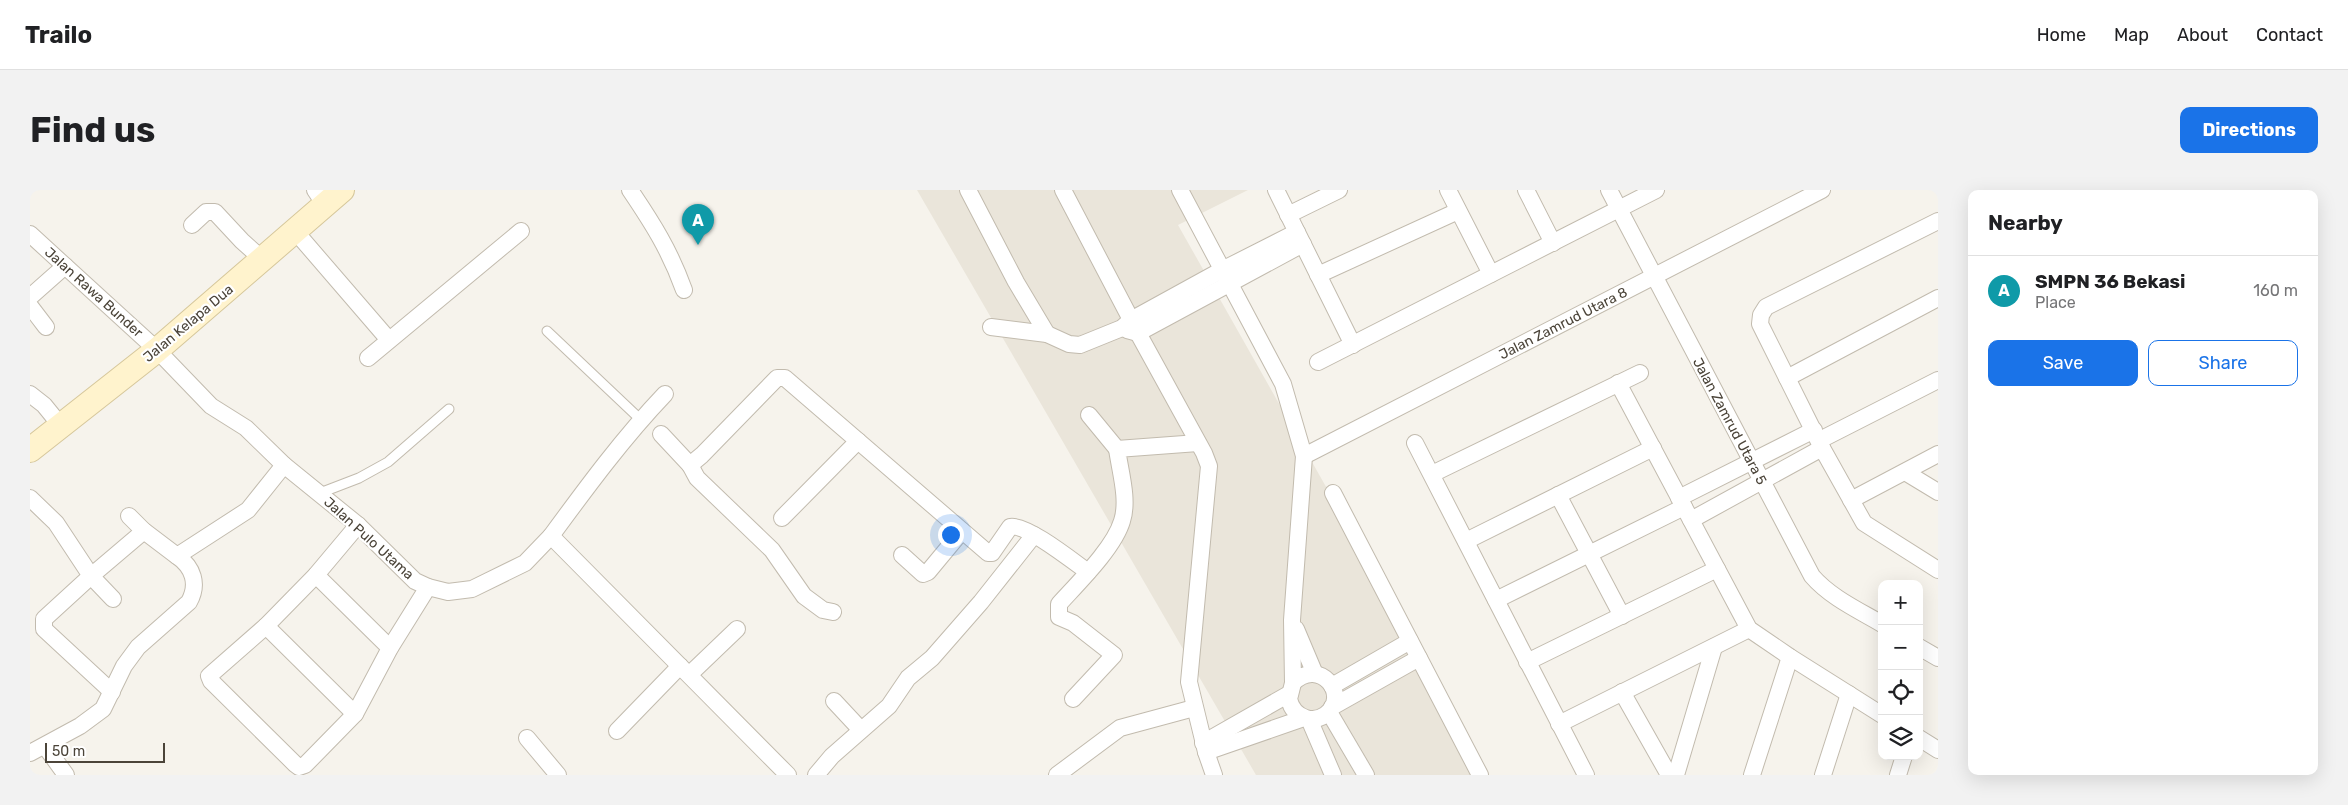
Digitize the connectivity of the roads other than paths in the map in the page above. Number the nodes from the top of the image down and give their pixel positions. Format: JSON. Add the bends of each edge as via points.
{"nodes":[{"id":1,"x":630,"y":190,"type":"edge"},
{"id":2,"x":968,"y":190,"type":"edge"},
{"id":3,"x":1063,"y":190,"type":"edge"},
{"id":4,"x":1180,"y":190,"type":"edge"},
{"id":5,"x":1276,"y":190,"type":"edge"},
{"id":6,"x":1339,"y":190,"type":"edge"},
{"id":7,"x":1448,"y":190,"type":"edge"},
{"id":8,"x":1526,"y":190,"type":"edge"},
{"id":9,"x":1609,"y":190,"type":"edge"},
{"id":10,"x":1656,"y":190,"type":"edge"},
{"id":11,"x":1822,"y":190,"type":"edge"},
{"id":12,"x":327,"y":195,"type":"edge"},
{"id":13,"x":1619,"y":209,"type":"junction"},
{"id":14,"x":1458,"y":211,"type":"junction"},
{"id":15,"x":1288,"y":216,"type":"junction"},
{"id":16,"x":1938,"y":221,"type":"edge"},
{"id":17,"x":192,"y":226,"type":"dead end"},
{"id":18,"x":521,"y":230,"type":"dead end"},
{"id":19,"x":295,"y":231,"type":"junction"},
{"id":20,"x":30,"y":234,"type":"edge"},
{"id":21,"x":1300,"y":238,"type":"junction"},
{"id":22,"x":1553,"y":243,"type":"junction"},
{"id":23,"x":262,"y":259,"type":"junction"},
{"id":24,"x":65,"y":266,"type":"junction"},
{"id":25,"x":1318,"y":274,"type":"junction"},
{"id":26,"x":1491,"y":274,"type":"junction"},
{"id":27,"x":1226,"y":276,"type":"junction"},
{"id":28,"x":1654,"y":277,"type":"junction"},
{"id":29,"x":684,"y":290,"type":"dead end"},
{"id":30,"x":30,"y":297,"type":"edge"},
{"id":31,"x":1938,"y":298,"type":"edge"},
{"id":32,"x":30,"y":306,"type":"edge"},
{"id":33,"x":46,"y":327,"type":"dead end"},
{"id":34,"x":991,"y":327,"type":"dead end"},
{"id":35,"x":1130,"y":327,"type":"junction"},
{"id":36,"x":547,"y":331,"type":"dead end"},
{"id":37,"x":1047,"y":334,"type":"junction"},
{"id":38,"x":389,"y":340,"type":"junction"},
{"id":39,"x":1353,"y":345,"type":"junction"},
{"id":40,"x":157,"y":350,"type":"junction"},
{"id":41,"x":368,"y":358,"type":"dead end"},
{"id":42,"x":1318,"y":362,"type":"dead end"},
{"id":43,"x":1640,"y":373,"type":"dead end"},
{"id":44,"x":1788,"y":378,"type":"junction"},
{"id":45,"x":1938,"y":380,"type":"edge"},
{"id":46,"x":1618,"y":383,"type":"junction"},
{"id":47,"x":30,"y":394,"type":"edge"},
{"id":48,"x":665,"y":394,"type":"dead end"},
{"id":49,"x":450,"y":410,"type":"dead end"},
{"id":50,"x":1090,"y":415,"type":"dead end"},
{"id":51,"x":640,"y":420,"type":"junction"},
{"id":52,"x":61,"y":426,"type":"junction"},
{"id":53,"x":661,"y":434,"type":"dead end"},
{"id":54,"x":1819,"y":439,"type":"junction"},
{"id":55,"x":858,"y":441,"type":"junction"},
{"id":56,"x":1415,"y":443,"type":"dead end"},
{"id":57,"x":1198,"y":444,"type":"junction"},
{"id":58,"x":1653,"y":448,"type":"junction"},
{"id":59,"x":1117,"y":449,"type":"junction"},
{"id":60,"x":30,"y":450,"type":"edge"},
{"id":61,"x":1938,"y":454,"type":"edge"},
{"id":62,"x":1304,"y":456,"type":"junction"},
{"id":63,"x":1751,"y":461,"type":"junction"},
{"id":64,"x":284,"y":465,"type":"junction"},
{"id":65,"x":690,"y":465,"type":"junction"},
{"id":66,"x":1905,"y":472,"type":"junction"},
{"id":67,"x":1432,"y":474,"type":"junction"},
{"id":68,"x":1762,"y":481,"type":"junction"},
{"id":69,"x":1938,"y":492,"type":"edge"},
{"id":70,"x":320,"y":493,"type":"junction"},
{"id":71,"x":1333,"y":493,"type":"dead end"},
{"id":72,"x":1558,"y":495,"type":"junction"},
{"id":73,"x":30,"y":498,"type":"edge"},
{"id":74,"x":1851,"y":500,"type":"junction"},
{"id":75,"x":1685,"y":508,"type":"junction"},
{"id":76,"x":129,"y":516,"type":"dead end"},
{"id":77,"x":782,"y":518,"type":"dead end"},
{"id":78,"x":358,"y":525,"type":"junction"},
{"id":79,"x":144,"y":531,"type":"junction"},
{"id":80,"x":962,"y":531,"type":"junction"},
{"id":81,"x":1034,"y":535,"type":"junction"},
{"id":82,"x":551,"y":536,"type":"junction"},
{"id":83,"x":1466,"y":541,"type":"junction"},
{"id":84,"x":1589,"y":554,"type":"junction"},
{"id":85,"x":902,"y":555,"type":"dead end"},
{"id":86,"x":177,"y":556,"type":"junction"},
{"id":87,"x":1717,"y":569,"type":"junction"},
{"id":88,"x":1938,"y":570,"type":"edge"},
{"id":89,"x":1088,"y":572,"type":"junction"},
{"id":90,"x":316,"y":575,"type":"junction"},
{"id":91,"x":91,"y":576,"type":"junction"},
{"id":92,"x":428,"y":587,"type":"junction"},
{"id":93,"x":113,"y":599,"type":"dead end"},
{"id":94,"x":1496,"y":600,"type":"junction"},
{"id":95,"x":834,"y":612,"type":"dead end"},
{"id":96,"x":1622,"y":616,"type":"junction"},
{"id":97,"x":1292,"y":620,"type":"junction"},
{"id":98,"x":1878,"y":622,"type":"edge"},
{"id":99,"x":266,"y":626,"type":"junction"},
{"id":100,"x":737,"y":628,"type":"dead end"},
{"id":101,"x":1749,"y":629,"type":"junction"},
{"id":102,"x":1410,"y":641,"type":"junction"},
{"id":103,"x":1714,"y":647,"type":"junction"},
{"id":104,"x":390,"y":648,"type":"junction"},
{"id":105,"x":1923,"y":649,"type":"edge"},
{"id":106,"x":1790,"y":657,"type":"junction"},
{"id":107,"x":1419,"y":658,"type":"junction"},
{"id":108,"x":1938,"y":658,"type":"edge"},
{"id":109,"x":1527,"y":662,"type":"junction"},
{"id":110,"x":685,"y":670,"type":"junction"},
{"id":111,"x":1315,"y":674,"type":"junction"},
{"id":112,"x":1332,"y":686,"type":"junction"},
{"id":113,"x":1291,"y":688,"type":"junction"},
{"id":114,"x":112,"y":692,"type":"junction"},
{"id":115,"x":1622,"y":692,"type":"junction"},
{"id":116,"x":1849,"y":694,"type":"junction"},
{"id":117,"x":1073,"y":699,"type":"dead end"},
{"id":118,"x":834,"y":701,"type":"dead end"},
{"id":119,"x":1194,"y":708,"type":"junction"},
{"id":120,"x":1330,"y":710,"type":"junction"},
{"id":121,"x":1878,"y":712,"type":"edge"},
{"id":122,"x":355,"y":714,"type":"junction"},
{"id":123,"x":1307,"y":718,"type":"junction"},
{"id":124,"x":1559,"y":724,"type":"junction"},
{"id":125,"x":862,"y":730,"type":"junction"},
{"id":126,"x":617,"y":731,"type":"dead end"},
{"id":127,"x":527,"y":738,"type":"dead end"},
{"id":128,"x":1923,"y":741,"type":"edge"},
{"id":129,"x":1205,"y":747,"type":"junction"},
{"id":130,"x":37,"y":750,"type":"edge"},
{"id":131,"x":1938,"y":750,"type":"edge"},
{"id":132,"x":1903,"y":760,"type":"edge"},
{"id":133,"x":66,"y":775,"type":"edge"},
{"id":134,"x":558,"y":775,"type":"edge"},
{"id":135,"x":788,"y":775,"type":"edge"},
{"id":136,"x":816,"y":775,"type":"edge"},
{"id":137,"x":1057,"y":775,"type":"edge"},
{"id":138,"x":1214,"y":775,"type":"edge"},
{"id":139,"x":1333,"y":775,"type":"edge"},
{"id":140,"x":1366,"y":775,"type":"edge"},
{"id":141,"x":1480,"y":775,"type":"edge"},
{"id":142,"x":1586,"y":775,"type":"edge"},
{"id":143,"x":1669,"y":775,"type":"edge"},
{"id":144,"x":1676,"y":775,"type":"edge"},
{"id":145,"x":1752,"y":775,"type":"edge"},
{"id":146,"x":1823,"y":775,"type":"edge"},
{"id":147,"x":1898,"y":775,"type":"edge"}],
"edges":[{"from":1,"to":29,"type":"street","via":[[659,233]]},
{"from":2,"to":37,"type":"street"},
{"from":3,"to":35,"type":"street"},
{"from":4,"to":27,"type":"street"},
{"from":5,"to":15,"type":"street"},
{"from":6,"to":15,"type":"street"},
{"from":7,"to":14,"type":"street"},
{"from":8,"to":22,"type":"street"},
{"from":9,"to":13,"type":"street","name":"Jalan Zamrud Utara 5"},
{"from":10,"to":13,"type":"street"},
{"from":11,"to":28,"type":"street","name":"Jalan Zamrud Utara 8"},
{"from":12,"to":19,"type":"main road","name":"Jalan Kelapa Dua"},
{"from":13,"to":22,"type":"street"},
{"from":13,"to":28,"type":"street","name":"Jalan Zamrud Utara 5"},
{"from":14,"to":25,"type":"street"},
{"from":14,"to":26,"type":"street"},
{"from":15,"to":21,"type":"street"},
{"from":16,"to":44,"type":"street","via":[[1766,307],[1760,315],[1760,324]]},
{"from":17,"to":23,"type":"street","via":[[206,212],[216,212]]},
{"from":18,"to":38,"type":"street"},
{"from":19,"to":23,"type":"main road","name":"Jalan Kelapa Dua"},
{"from":19,"to":38,"type":"street"},
{"from":20,"to":24,"type":"street","name":"Jalan Rawa Bunder"},
{"from":21,"to":25,"type":"street"},
{"from":21,"to":27,"type":"street"},
{"from":22,"to":26,"type":"street"},
{"from":23,"to":40,"type":"main road","name":"Jalan Kelapa Dua"},
{"from":24,"to":30,"type":"street"},
{"from":24,"to":40,"type":"street","name":"Jalan Rawa Bunder"},
{"from":25,"to":39,"type":"street"},
{"from":26,"to":39,"type":"street"},
{"from":27,"to":35,"type":"street"},
{"from":27,"to":62,"type":"street","via":[[1283,384]]},
{"from":28,"to":62,"type":"street","name":"Jalan Zamrud Utara 8"},
{"from":28,"to":63,"type":"street","name":"Jalan Zamrud Utara 5"},
{"from":31,"to":44,"type":"street"},
{"from":32,"to":33,"type":"street"},
{"from":34,"to":37,"type":"street"},
{"from":35,"to":37,"type":"street","via":[[1080,345],[1069,344]]},
{"from":35,"to":57,"type":"street"},
{"from":36,"to":51,"type":"lane"},
{"from":38,"to":41,"type":"street"},
{"from":39,"to":42,"type":"street"},
{"from":40,"to":52,"type":"main road","name":"Jalan Kelapa Dua"},
{"from":40,"to":64,"type":"street","name":"Jalan Pulo Utama","via":[[211,406],[246,428]]},
{"from":43,"to":46,"type":"street"},
{"from":44,"to":54,"type":"street"},
{"from":45,"to":54,"type":"street"},
{"from":46,"to":58,"type":"street"},
{"from":46,"to":67,"type":"street"},
{"from":47,"to":52,"type":"street"},
{"from":48,"to":51,"type":"street","name":"Jalan Pulo Utama"},
{"from":49,"to":70,"type":"lane","via":[[388,462],[359,478]]},
{"from":50,"to":59,"type":"street"},
{"from":51,"to":82,"type":"street","name":"Jalan Pulo Utama"},
{"from":52,"to":60,"type":"main road","name":"Jalan Kelapa Dua"},
{"from":53,"to":65,"type":"street"},
{"from":54,"to":63,"type":"street"},
{"from":54,"to":68,"type":"street"},
{"from":54,"to":74,"type":"street"},
{"from":55,"to":65,"type":"street","via":[[785,378],[777,378]]},
{"from":55,"to":77,"type":"street"},
{"from":55,"to":80,"type":"street"},
{"from":56,"to":67,"type":"street"},
{"from":57,"to":59,"type":"street"},
{"from":57,"to":119,"type":"street","via":[[1209,466],[1188,682]]},
{"from":58,"to":72,"type":"street"},
{"from":58,"to":75,"type":"street"},
{"from":59,"to":89,"type":"street","via":[[1124,503],[1122,521]]},
{"from":61,"to":66,"type":"street"},
{"from":62,"to":97,"type":"street"},
{"from":63,"to":68,"type":"street","name":"Jalan Zamrud Utara 5"},
{"from":63,"to":75,"type":"street"},
{"from":64,"to":70,"type":"street","name":"Jalan Pulo Utama"},
{"from":64,"to":86,"type":"street","via":[[248,510]]},
{"from":65,"to":95,"type":"street","via":[[697,478],[772,550],[804,596],[823,610]]},
{"from":66,"to":69,"type":"street"},
{"from":66,"to":74,"type":"street"},
{"from":67,"to":83,"type":"street"},
{"from":68,"to":75,"type":"street"},
{"from":68,"to":98,"type":"street","name":"Jalan Zamrud Utara 5","via":[[1820,586]]},
{"from":70,"to":78,"type":"street","name":"Jalan Pulo Utama"},
{"from":71,"to":102,"type":"street"},
{"from":72,"to":83,"type":"street"},
{"from":72,"to":84,"type":"street"},
{"from":73,"to":91,"type":"street","via":[[56,523]]},
{"from":74,"to":88,"type":"street","via":[[1870,528]]},
{"from":75,"to":84,"type":"street"},
{"from":75,"to":87,"type":"street"},
{"from":76,"to":79,"type":"street"},
{"from":78,"to":90,"type":"street"},
{"from":78,"to":92,"type":"street","name":"Jalan Pulo Utama","via":[[416,581]]},
{"from":79,"to":86,"type":"street"},
{"from":79,"to":91,"type":"street"},
{"from":80,"to":81,"type":"street","via":[[990,554],[1013,525]]},
{"from":80,"to":85,"type":"street","via":[[928,572],[918,572]]},
{"from":81,"to":89,"type":"street"},
{"from":81,"to":125,"type":"street","via":[[932,658],[908,678],[889,706]]},
{"from":82,"to":92,"type":"street","name":"Jalan Pulo Utama","via":[[525,563],[472,589],[448,592]]},
{"from":82,"to":110,"type":"street"},
{"from":83,"to":94,"type":"street"},
{"from":84,"to":94,"type":"street"},
{"from":84,"to":96,"type":"street"},
{"from":86,"to":114,"type":"street","via":[[191,571],[195,592],[190,602],[138,647],[124,666]]},
{"from":87,"to":96,"type":"street"},
{"from":87,"to":101,"type":"street"},
{"from":89,"to":117,"type":"street","via":[[1059,604],[1059,617],[1073,623],[1114,655]]},
{"from":90,"to":99,"type":"street"},
{"from":90,"to":104,"type":"street"},
{"from":91,"to":93,"type":"street"},
{"from":91,"to":114,"type":"street","via":[[44,619],[43,624],[44,629]]},
{"from":92,"to":104,"type":"street"},
{"from":94,"to":109,"type":"street"},
{"from":96,"to":109,"type":"street"},
{"from":97,"to":111,"type":"street"},
{"from":97,"to":113,"type":"street"},
{"from":99,"to":122,"type":"street"},
{"from":99,"to":122,"type":"street","via":[[209,676],[211,681],[295,764],[303,767]]},
{"from":100,"to":110,"type":"street"},
{"from":101,"to":103,"type":"street"},
{"from":101,"to":106,"type":"street"},
{"from":102,"to":107,"type":"street"},
{"from":102,"to":112,"type":"street"},
{"from":103,"to":115,"type":"street"},
{"from":103,"to":144,"type":"street"},
{"from":104,"to":122,"type":"street"},
{"from":105,"to":108,"type":"street"},
{"from":106,"to":116,"type":"street"},
{"from":106,"to":145,"type":"street"},
{"from":107,"to":120,"type":"street"},
{"from":107,"to":141,"type":"street"},
{"from":109,"to":124,"type":"street"},
{"from":110,"to":126,"type":"street"},
{"from":110,"to":135,"type":"street"},
{"from":111,"to":112,"type":"street"},
{"from":111,"to":113,"type":"street","via":[[1301,676]]},
{"from":112,"to":120,"type":"street","via":[[1335,694]]},
{"from":113,"to":123,"type":"street","via":[[1292,708]]},
{"from":113,"to":129,"type":"street"},
{"from":114,"to":130,"type":"street","via":[[103,709]]},
{"from":115,"to":124,"type":"street"},
{"from":115,"to":143,"type":"street"},
{"from":116,"to":121,"type":"street"},
{"from":116,"to":146,"type":"street"},
{"from":118,"to":125,"type":"street"},
{"from":119,"to":129,"type":"street"},
{"from":119,"to":137,"type":"street","via":[[1120,728]]},
{"from":120,"to":123,"type":"street","via":[[1322,717]]},
{"from":120,"to":140,"type":"street"},
{"from":123,"to":129,"type":"street"},
{"from":123,"to":139,"type":"street"},
{"from":124,"to":142,"type":"street"},
{"from":125,"to":136,"type":"street"},
{"from":127,"to":134,"type":"street"},
{"from":128,"to":131,"type":"street"},
{"from":129,"to":138,"type":"street"},
{"from":130,"to":133,"type":"street"},
{"from":132,"to":147,"type":"street"}]}
